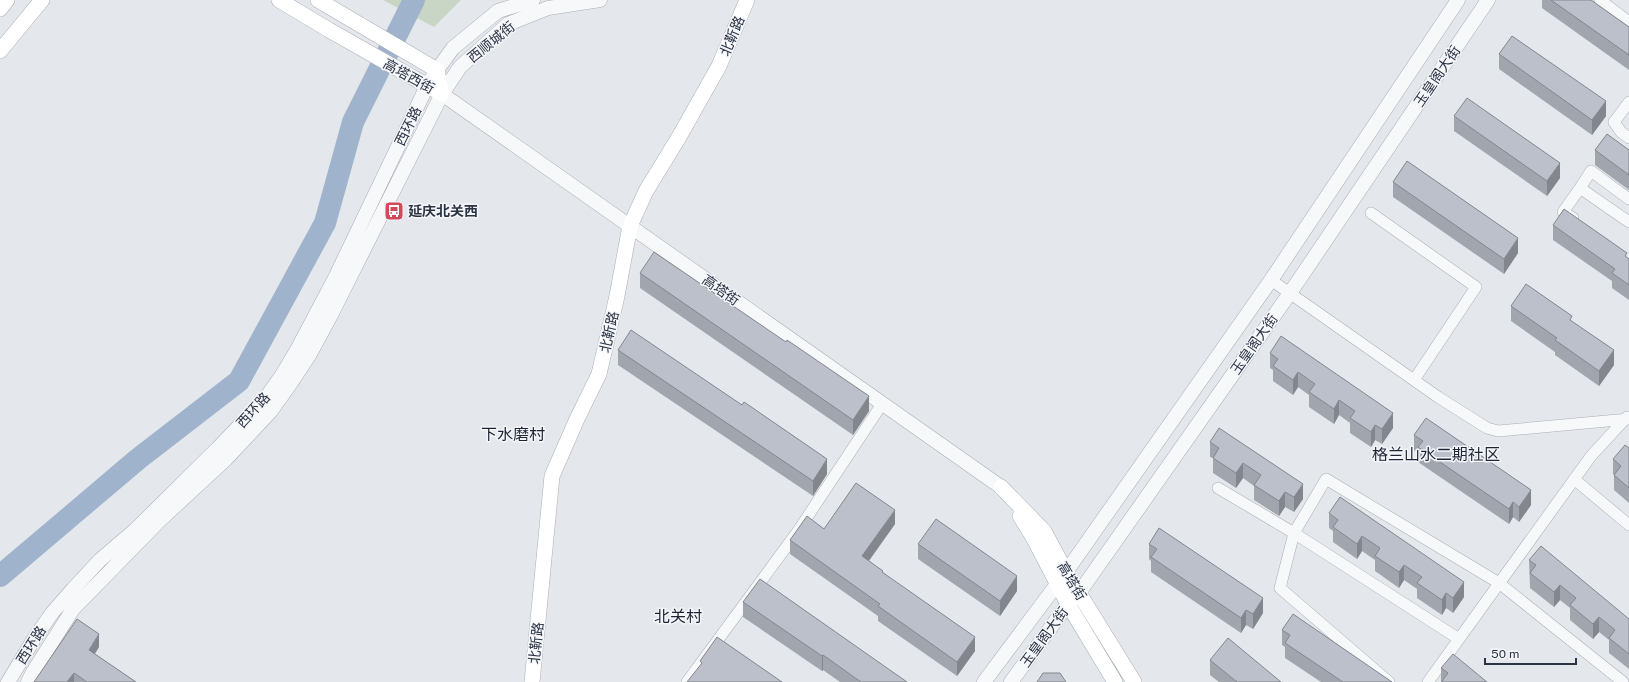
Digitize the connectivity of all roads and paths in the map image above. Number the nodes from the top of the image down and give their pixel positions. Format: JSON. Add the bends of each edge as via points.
{"nodes":[{"id":1,"x":7,"y":0,"type":"edge"},
{"id":2,"x":42,"y":0,"type":"edge"},
{"id":3,"x":279,"y":0,"type":"edge"},
{"id":4,"x":318,"y":0,"type":"edge"},
{"id":5,"x":533,"y":0,"type":"edge"},
{"id":6,"x":600,"y":0,"type":"edge"},
{"id":7,"x":747,"y":0,"type":"edge"},
{"id":8,"x":1458,"y":0,"type":"edge"},
{"id":9,"x":1488,"y":0,"type":"edge"},
{"id":10,"x":1600,"y":0,"type":"edge"},
{"id":11,"x":0,"y":9,"type":"edge"},
{"id":12,"x":1629,"y":22,"type":"edge"},
{"id":13,"x":0,"y":51,"type":"edge"},
{"id":14,"x":437,"y":70,"type":"junction"},
{"id":15,"x":427,"y":86,"type":"junction"},
{"id":16,"x":442,"y":94,"type":"junction"},
{"id":17,"x":1629,"y":102,"type":"edge"},
{"id":18,"x":1629,"y":138,"type":"edge"},
{"id":19,"x":1580,"y":188,"type":"junction"},
{"id":20,"x":1629,"y":199,"type":"edge"},
{"id":21,"x":1371,"y":213,"type":"dead end"},
{"id":22,"x":1629,"y":222,"type":"edge"},
{"id":23,"x":1581,"y":224,"type":"edge"},
{"id":24,"x":630,"y":226,"type":"junction"},
{"id":25,"x":1271,"y":280,"type":"junction"},
{"id":26,"x":1290,"y":293,"type":"junction"},
{"id":27,"x":1414,"y":380,"type":"junction"},
{"id":28,"x":882,"y":404,"type":"junction"},
{"id":29,"x":1628,"y":417,"type":"edge"},
{"id":30,"x":1574,"y":479,"type":"junction"},
{"id":31,"x":1001,"y":487,"type":"joint"},
{"id":32,"x":1218,"y":488,"type":"dead end"},
{"id":33,"x":1629,"y":525,"type":"edge"},
{"id":34,"x":1294,"y":533,"type":"junction"},
{"id":35,"x":1061,"y":577,"type":"junction"},
{"id":36,"x":1499,"y":583,"type":"junction"},
{"id":37,"x":1079,"y":593,"type":"junction"},
{"id":38,"x":1068,"y":604,"type":"junction"},
{"id":39,"x":1459,"y":639,"type":"junction"},
{"id":40,"x":8,"y":682,"type":"edge"},
{"id":41,"x":28,"y":682,"type":"edge"},
{"id":42,"x":532,"y":682,"type":"edge"},
{"id":43,"x":687,"y":682,"type":"edge"},
{"id":44,"x":984,"y":682,"type":"edge"},
{"id":45,"x":1011,"y":682,"type":"edge"},
{"id":46,"x":1115,"y":682,"type":"edge"},
{"id":47,"x":1134,"y":682,"type":"edge"},
{"id":48,"x":1389,"y":682,"type":"edge"},
{"id":49,"x":1428,"y":682,"type":"edge"},
{"id":50,"x":1623,"y":682,"type":"edge"}],
"edges":[{"from":1,"to":11,"type":"main road"},
{"from":2,"to":13,"type":"main road"},
{"from":3,"to":15,"type":"main road","name":"高塔西街"},
{"from":4,"to":14,"type":"main road","name":"高塔西街"},
{"from":5,"to":14,"type":"street","via":[[498,11],[453,48]]},
{"from":6,"to":16,"type":"street","name":"西顺城街","via":[[548,8],[508,24],[460,67]]},
{"from":7,"to":24,"type":"main road","name":"北靳路","via":[[719,66],[646,191]]},
{"from":8,"to":25,"type":"street","name":"玉皇阁大街"},
{"from":9,"to":26,"type":"street","name":"玉皇阁大街"},
{"from":10,"to":12,"type":"street"},
{"from":14,"to":15,"type":"street","name":"西环路"},
{"from":14,"to":16,"type":"main road","name":"高塔西街"},
{"from":15,"to":16,"type":"main road","name":"高塔西街"},
{"from":15,"to":40,"type":"street","name":"西环路","via":[[335,278],[298,348],[265,400],[73,589],[47,619]]},
{"from":16,"to":24,"type":"street","name":"高塔街"},
{"from":16,"to":41,"type":"street","name":"西环路","via":[[331,315],[291,383],[271,411],[226,459],[159,521],[73,609]]},
{"from":17,"to":18,"type":"street","via":[[1614,122]]},
{"from":19,"to":20,"type":"street","via":[[1591,172]]},
{"from":19,"to":22,"type":"street"},
{"from":19,"to":23,"type":"street","via":[[1563,212]]},
{"from":21,"to":27,"type":"street","via":[[1476,287]]},
{"from":24,"to":28,"type":"street","name":"高塔街"},
{"from":24,"to":42,"type":"main road","name":"北靳路","via":[[599,374],[552,476]]},
{"from":25,"to":26,"type":"street"},
{"from":25,"to":35,"type":"street","name":"玉皇阁大街"},
{"from":26,"to":27,"type":"street"},
{"from":26,"to":37,"type":"street","name":"玉皇阁大街"},
{"from":27,"to":29,"type":"street","via":[[1487,428],[1498,431]]},
{"from":28,"to":31,"type":"street","name":"高塔街"},
{"from":28,"to":43,"type":"street","via":[[798,531]]},
{"from":29,"to":30,"type":"street","via":[[1591,456]]},
{"from":30,"to":33,"type":"street"},
{"from":30,"to":36,"type":"street"},
{"from":31,"to":35,"type":"main road","name":"高塔街","via":[[1044,531]]},
{"from":32,"to":34,"type":"street"},
{"from":34,"to":36,"type":"street","via":[[1326,479]]},
{"from":34,"to":39,"type":"street"},
{"from":34,"to":48,"type":"street","via":[[1280,588]]},
{"from":35,"to":37,"type":"main road","name":"高塔街"},
{"from":35,"to":38,"type":"main road","name":"高塔街"},
{"from":35,"to":44,"type":"street","name":"玉皇阁大街"},
{"from":36,"to":39,"type":"street"},
{"from":36,"to":50,"type":"street"},
{"from":37,"to":38,"type":"street","name":"玉皇阁大街"},
{"from":37,"to":47,"type":"main road","name":"高塔街"},
{"from":38,"to":45,"type":"street","name":"玉皇阁大街"},
{"from":38,"to":46,"type":"main road","name":"高塔街"},
{"from":39,"to":49,"type":"street"}]}
